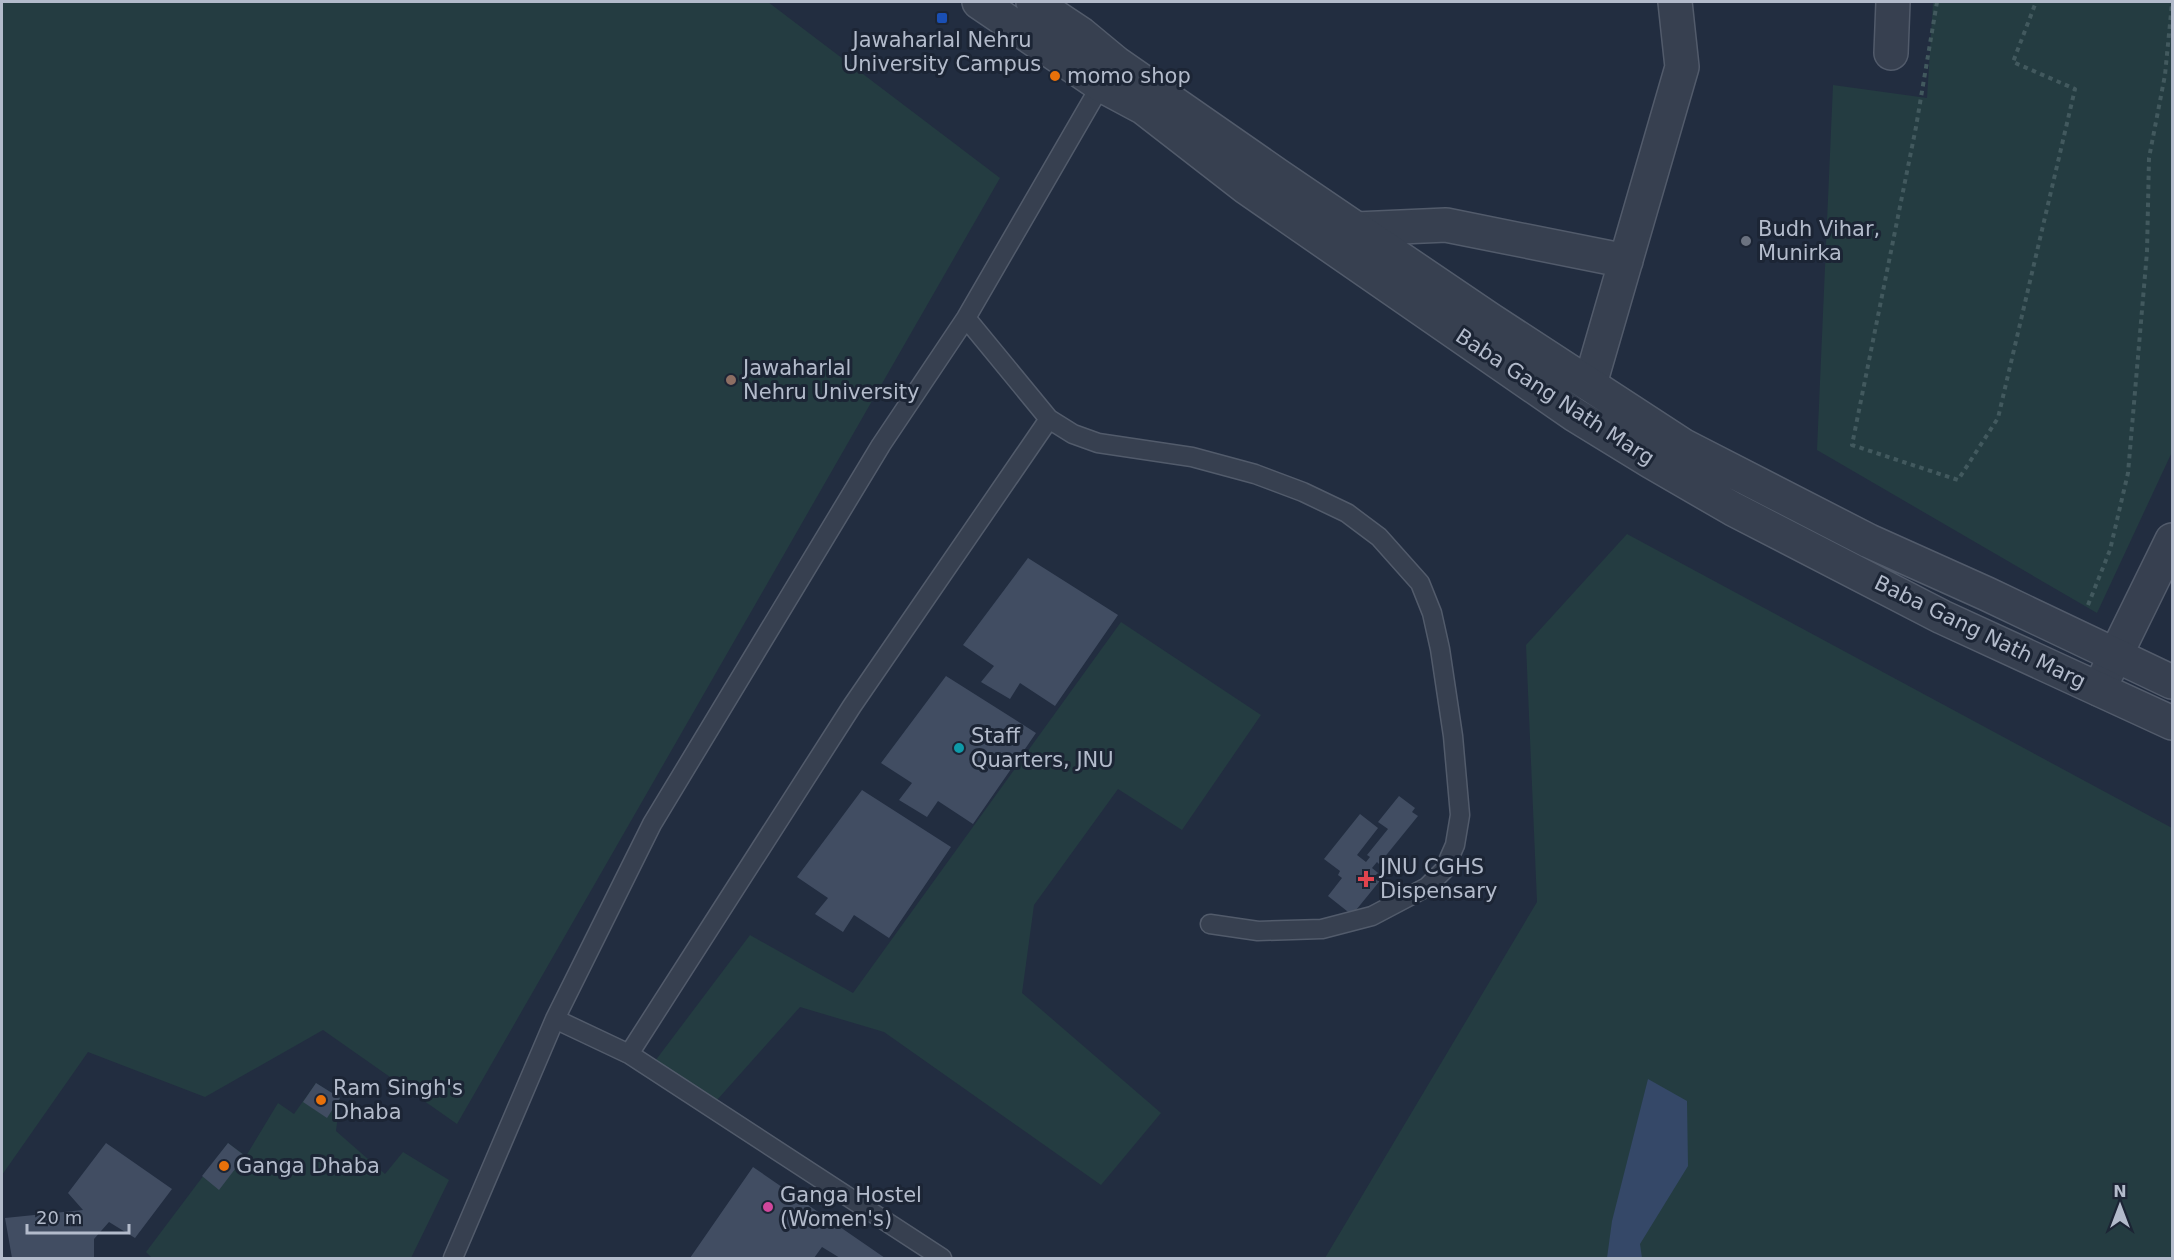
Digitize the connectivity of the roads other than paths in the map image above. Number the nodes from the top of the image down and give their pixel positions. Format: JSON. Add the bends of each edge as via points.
{"nodes":[{"id":1,"x":979,"y":2,"type":"edge"},
{"id":2,"x":1034,"y":2,"type":"edge"},
{"id":3,"x":1675,"y":2,"type":"edge"},
{"id":4,"x":1893,"y":2,"type":"edge"},
{"id":5,"x":1891,"y":53,"type":"dead end"},
{"id":6,"x":1108,"y":74,"type":"junction"},
{"id":7,"x":1356,"y":229,"type":"junction"},
{"id":8,"x":1626,"y":261,"type":"junction"},
{"id":9,"x":966,"y":318,"type":"junction"},
{"id":10,"x":1590,"y":384,"type":"junction"},
{"id":11,"x":1049,"y":418,"type":"junction"},
{"id":12,"x":2172,"y":540,"type":"edge"},
{"id":13,"x":2116,"y":656,"type":"junction"},
{"id":14,"x":2172,"y":682,"type":"edge"},
{"id":15,"x":2099,"y":689,"type":"junction"},
{"id":16,"x":2172,"y":723,"type":"edge"},
{"id":17,"x":1210,"y":924,"type":"dead end"},
{"id":18,"x":555,"y":1019,"type":"junction"},
{"id":19,"x":629,"y":1054,"type":"junction"},
{"id":20,"x":453,"y":1258,"type":"edge"},
{"id":21,"x":942,"y":1258,"type":"edge"}],
"edges":[{"from":1,"to":6,"type":"street","name":"Baba Gang Nath Marg"},
{"from":2,"to":6,"type":"street","name":"Baba Gang Nath Marg","via":[[1081,34]]},
{"from":3,"to":8,"type":"street","via":[[1682,67]]},
{"from":4,"to":5,"type":"street"},
{"from":6,"to":7,"type":"street","name":"Baba Gang Nath Marg"},
{"from":6,"to":9,"type":"lane"},
{"from":6,"to":15,"type":"street","name":"Baba Gang Nath Marg","via":[[1144,108],[1248,188],[1575,415],[1733,509],[1942,617]]},
{"from":7,"to":8,"type":"street","via":[[1446,225]]},
{"from":7,"to":10,"type":"street","name":"Baba Gang Nath Marg"},
{"from":8,"to":10,"type":"street"},
{"from":9,"to":11,"type":"lane"},
{"from":9,"to":18,"type":"lane","via":[[881,445],[652,824]]},
{"from":10,"to":13,"type":"street","name":"Baba Gang Nath Marg","via":[[1684,446],[1760,486]]},
{"from":11,"to":17,"type":"lane","via":[[1073,434],[1098,443],[1192,457],[1255,474],[1347,513],[1379,537],[1420,583],[1432,614],[1453,736],[1460,815],[1455,845],[1444,870],[1427,887],[1372,916],[1322,929],[1258,931]]},
{"from":11,"to":19,"type":"lane","via":[[852,706]]},
{"from":12,"to":13,"type":"street"},
{"from":13,"to":14,"type":"street","name":"Baba Gang Nath Marg"},
{"from":13,"to":15,"type":"street"},
{"from":15,"to":16,"type":"street","name":"Baba Gang Nath Marg"},
{"from":18,"to":19,"type":"lane"},
{"from":18,"to":20,"type":"lane"},
{"from":19,"to":21,"type":"lane"}]}
